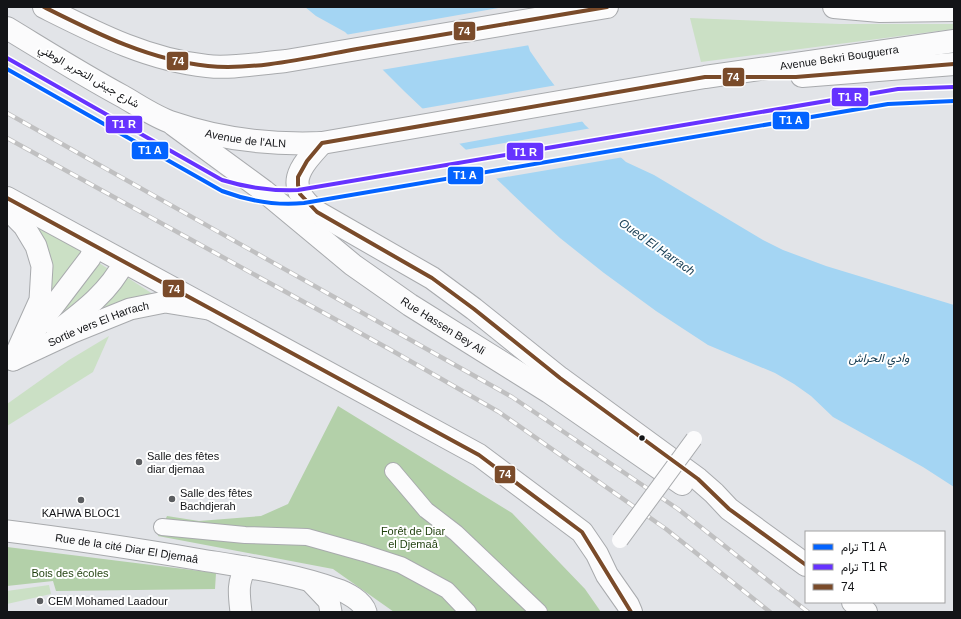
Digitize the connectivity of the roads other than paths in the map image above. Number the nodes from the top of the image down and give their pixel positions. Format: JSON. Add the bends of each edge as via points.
{"nodes":[{"id":1,"x":44,"y":7,"type":"edge"},
{"id":2,"x":607,"y":7,"type":"edge"},
{"id":3,"x":834,"y":7,"type":"edge"},
{"id":4,"x":954,"y":10,"type":"edge"},
{"id":5,"x":7,"y":28,"type":"edge"},
{"id":6,"x":954,"y":41,"type":"edge"},
{"id":7,"x":954,"y":57,"type":"edge"},
{"id":8,"x":954,"y":64,"type":"edge"},
{"id":9,"x":923,"y":67,"type":"junction"},
{"id":10,"x":705,"y":77,"type":"junction"},
{"id":11,"x":171,"y":123,"type":"junction"},
{"id":12,"x":322,"y":143,"type":"junction"},
{"id":13,"x":7,"y":198,"type":"edge"},
{"id":14,"x":7,"y":209,"type":"edge"},
{"id":15,"x":95,"y":246,"type":"junction"},
{"id":16,"x":124,"y":262,"type":"junction"},
{"id":17,"x":211,"y":310,"type":"junction"},
{"id":18,"x":10,"y":362,"type":"edge"},
{"id":19,"x":694,"y":439,"type":"dead end"},
{"id":20,"x":393,"y":471,"type":"dead end"},
{"id":21,"x":729,"y":509,"type":"junction"},
{"id":22,"x":162,"y":527,"type":"dead end"},
{"id":23,"x":7,"y":531,"type":"edge"},
{"id":24,"x":620,"y":540,"type":"dead end"},
{"id":25,"x":805,"y":564,"type":"edge"},
{"id":26,"x":246,"y":567,"type":"junction"},
{"id":27,"x":311,"y":582,"type":"junction"},
{"id":28,"x":854,"y":603,"type":"edge"},
{"id":29,"x":241,"y":612,"type":"edge"},
{"id":30,"x":331,"y":612,"type":"edge"},
{"id":31,"x":366,"y":612,"type":"edge"},
{"id":32,"x":468,"y":612,"type":"edge"},
{"id":33,"x":539,"y":612,"type":"edge"},
{"id":34,"x":631,"y":612,"type":"edge"},
{"id":35,"x":866,"y":612,"type":"edge"}],
"edges":[{"from":1,"to":2,"type":"main road","via":[[136,50],[208,66],[286,61]]},
{"from":3,"to":4,"type":"main road","via":[[880,11]]},
{"from":5,"to":11,"type":"main road","name":"شارع جيش التحرير الوطني","via":[[83,75]]},
{"from":6,"to":10,"type":"main road","name":"Avenue Bekri Bouguerra"},
{"from":7,"to":9,"type":"main road"},
{"from":8,"to":9,"type":"main road"},
{"from":9,"to":10,"type":"main road","via":[[796,77]]},
{"from":10,"to":12,"type":"main road","name":"Avenue Bekri Bouguerra"},
{"from":11,"to":12,"type":"main road","name":"Avenue de l'ALN","via":[[246,142],[286,145]]},
{"from":11,"to":21,"type":"main road","name":"Rue Hassen Bey Ali","via":[[241,173],[320,239],[392,292],[549,392],[707,500]]},
{"from":12,"to":21,"type":"main road","name":"Rue Hassen Bey Ali","via":[[303,164],[298,176],[298,190],[304,203],[432,278],[560,378],[698,479]]},
{"from":13,"to":15,"type":"main road"},
{"from":14,"to":18,"type":"street","via":[[24,226],[36,246],[42,266],[40,300]]},
{"from":15,"to":16,"type":"main road"},
{"from":15,"to":18,"type":"street","via":[[90,258]]},
{"from":16,"to":17,"type":"main road"},
{"from":16,"to":18,"type":"street","via":[[118,275],[84,310]]},
{"from":17,"to":18,"type":"street","name":"Sortie vers El Harrach","via":[[165,302],[130,309]]},
{"from":17,"to":34,"type":"main road","via":[[479,455],[582,532]]},
{"from":19,"to":24,"type":"street","bridge":true},
{"from":20,"to":33,"type":"street","via":[[426,510],[456,533]]},
{"from":21,"to":25,"type":"main road","name":"Rue Hassen Bey Ali"},
{"from":22,"to":32,"type":"street","via":[[245,535],[307,537],[401,565],[447,590]]},
{"from":23,"to":26,"type":"street","name":"Rue de la cité Diar El Djemaâ"},
{"from":26,"to":27,"type":"street","name":"Rue de la cité Diar El Djemaâ"},
{"from":26,"to":29,"type":"street","via":[[240,578]]},
{"from":27,"to":30,"type":"street","via":[[328,601]]},
{"from":27,"to":31,"type":"street","name":"Rue de la cité Diar El Djemaâ","via":[[336,589],[356,600]]},
{"from":28,"to":35,"type":"main road"}]}
